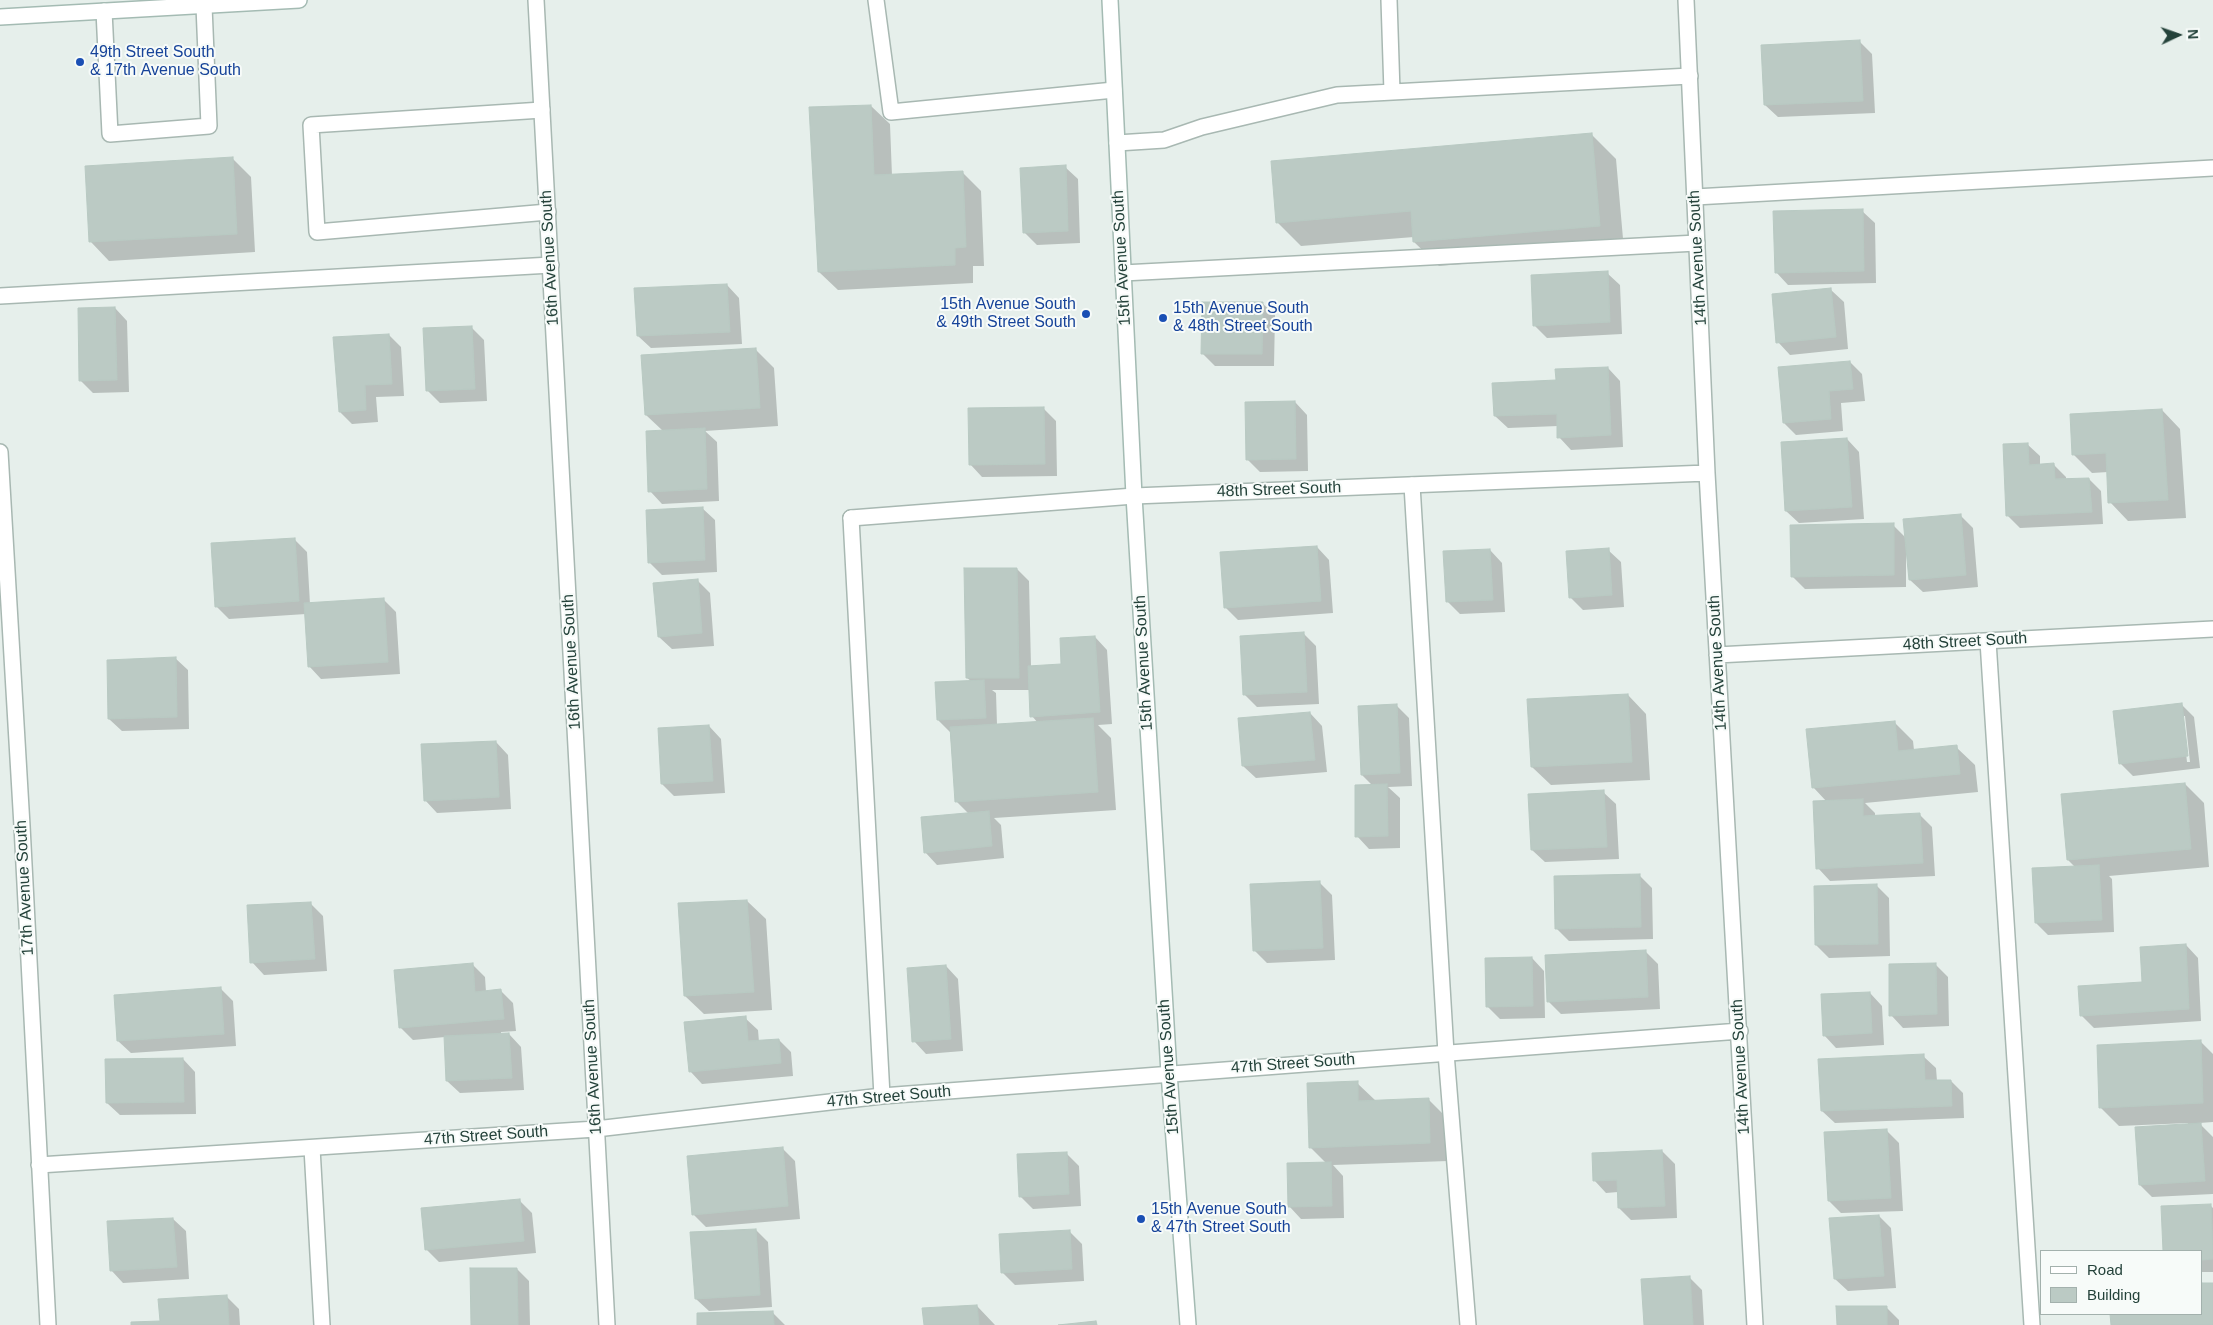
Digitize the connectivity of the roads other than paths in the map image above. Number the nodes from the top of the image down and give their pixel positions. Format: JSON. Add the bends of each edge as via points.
{"nodes":[{"id":1,"x":299,"y":0,"type":"edge"},
{"id":2,"x":536,"y":0,"type":"edge"},
{"id":3,"x":876,"y":0,"type":"edge"},
{"id":4,"x":1110,"y":0,"type":"edge"},
{"id":5,"x":1389,"y":0,"type":"edge"},
{"id":6,"x":1686,"y":0,"type":"edge"},
{"id":7,"x":188,"y":3,"type":"edge"},
{"id":8,"x":204,"y":6,"type":"junction"},
{"id":9,"x":104,"y":11,"type":"junction"},
{"id":10,"x":0,"y":17,"type":"edge"},
{"id":11,"x":1690,"y":76,"type":"junction"},
{"id":12,"x":1114,"y":90,"type":"junction"},
{"id":13,"x":1392,"y":92,"type":"junction"},
{"id":14,"x":542,"y":110,"type":"junction"},
{"id":15,"x":1117,"y":143,"type":"junction"},
{"id":16,"x":2213,"y":168,"type":"edge"},
{"id":17,"x":1695,"y":197,"type":"junction"},
{"id":18,"x":548,"y":212,"type":"junction"},
{"id":19,"x":1697,"y":243,"type":"junction"},
{"id":20,"x":550,"y":265,"type":"junction"},
{"id":21,"x":1123,"y":273,"type":"junction"},
{"id":22,"x":0,"y":296,"type":"edge"},
{"id":23,"x":0,"y":452,"type":"edge"},
{"id":24,"x":1707,"y":473,"type":"junction"},
{"id":25,"x":1412,"y":485,"type":"junction"},
{"id":26,"x":1134,"y":496,"type":"junction"},
{"id":27,"x":2213,"y":629,"type":"edge"},
{"id":28,"x":1988,"y":641,"type":"junction"},
{"id":29,"x":1717,"y":655,"type":"junction"},
{"id":30,"x":1740,"y":1031,"type":"junction"},
{"id":31,"x":1446,"y":1053,"type":"junction"},
{"id":32,"x":1169,"y":1074,"type":"junction"},
{"id":33,"x":882,"y":1096,"type":"junction"},
{"id":34,"x":596,"y":1129,"type":"junction"},
{"id":35,"x":312,"y":1148,"type":"junction"},
{"id":36,"x":39,"y":1165,"type":"junction"},
{"id":37,"x":48,"y":1325,"type":"edge"},
{"id":38,"x":322,"y":1325,"type":"edge"},
{"id":39,"x":607,"y":1325,"type":"edge"},
{"id":40,"x":1188,"y":1325,"type":"edge"},
{"id":41,"x":1468,"y":1325,"type":"edge"},
{"id":42,"x":1755,"y":1325,"type":"edge"},
{"id":43,"x":2032,"y":1325,"type":"edge"}],
"edges":[{"from":1,"to":8,"type":"street"},
{"from":2,"to":14,"type":"street","name":"16th Avenue South"},
{"from":3,"to":12,"type":"street","via":[[891,112]]},
{"from":4,"to":12,"type":"street","name":"15th Avenue South"},
{"from":5,"to":13,"type":"street"},
{"from":6,"to":11,"type":"street","name":"14th Avenue South"},
{"from":7,"to":8,"type":"street"},
{"from":7,"to":9,"type":"street"},
{"from":8,"to":9,"type":"street","via":[[209,126],[110,134]]},
{"from":9,"to":10,"type":"street"},
{"from":11,"to":13,"type":"street"},
{"from":11,"to":17,"type":"street","name":"14th Avenue South"},
{"from":12,"to":15,"type":"street","name":"15th Avenue South"},
{"from":13,"to":15,"type":"street","via":[[1337,95],[1202,127],[1164,140]]},
{"from":14,"to":18,"type":"street","name":"16th Avenue South"},
{"from":14,"to":18,"type":"street","via":[[311,125],[317,232]]},
{"from":15,"to":21,"type":"street","name":"15th Avenue South"},
{"from":16,"to":17,"type":"street"},
{"from":17,"to":19,"type":"street","name":"14th Avenue South"},
{"from":18,"to":20,"type":"street","name":"16th Avenue South"},
{"from":19,"to":21,"type":"street"},
{"from":19,"to":24,"type":"street","name":"14th Avenue South"},
{"from":20,"to":22,"type":"street"},
{"from":20,"to":34,"type":"street","name":"16th Avenue South"},
{"from":21,"to":26,"type":"street","name":"15th Avenue South"},
{"from":23,"to":36,"type":"street","name":"17th Avenue South"},
{"from":24,"to":25,"type":"street","name":"48th Street South"},
{"from":24,"to":29,"type":"street","name":"14th Avenue South"},
{"from":25,"to":26,"type":"street","name":"48th Street South"},
{"from":25,"to":31,"type":"street"},
{"from":26,"to":32,"type":"street","name":"15th Avenue South"},
{"from":26,"to":33,"type":"street","name":"48th Street South","via":[[851,518]]},
{"from":27,"to":28,"type":"street","name":"48th Street South"},
{"from":28,"to":29,"type":"street","name":"48th Street South"},
{"from":28,"to":43,"type":"street"},
{"from":29,"to":30,"type":"street","name":"14th Avenue South"},
{"from":30,"to":31,"type":"street","name":"47th Street South"},
{"from":30,"to":42,"type":"street","name":"14th Avenue South"},
{"from":31,"to":32,"type":"street","name":"47th Street South"},
{"from":31,"to":41,"type":"street"},
{"from":32,"to":33,"type":"street","name":"47th Street South"},
{"from":32,"to":40,"type":"street","name":"15th Avenue South"},
{"from":33,"to":34,"type":"street","name":"47th Street South"},
{"from":34,"to":35,"type":"street","name":"47th Street South"},
{"from":34,"to":39,"type":"street","name":"16th Avenue South"},
{"from":35,"to":36,"type":"street","name":"47th Street South"},
{"from":35,"to":38,"type":"street"},
{"from":36,"to":37,"type":"street","name":"17th Avenue South"}]}
